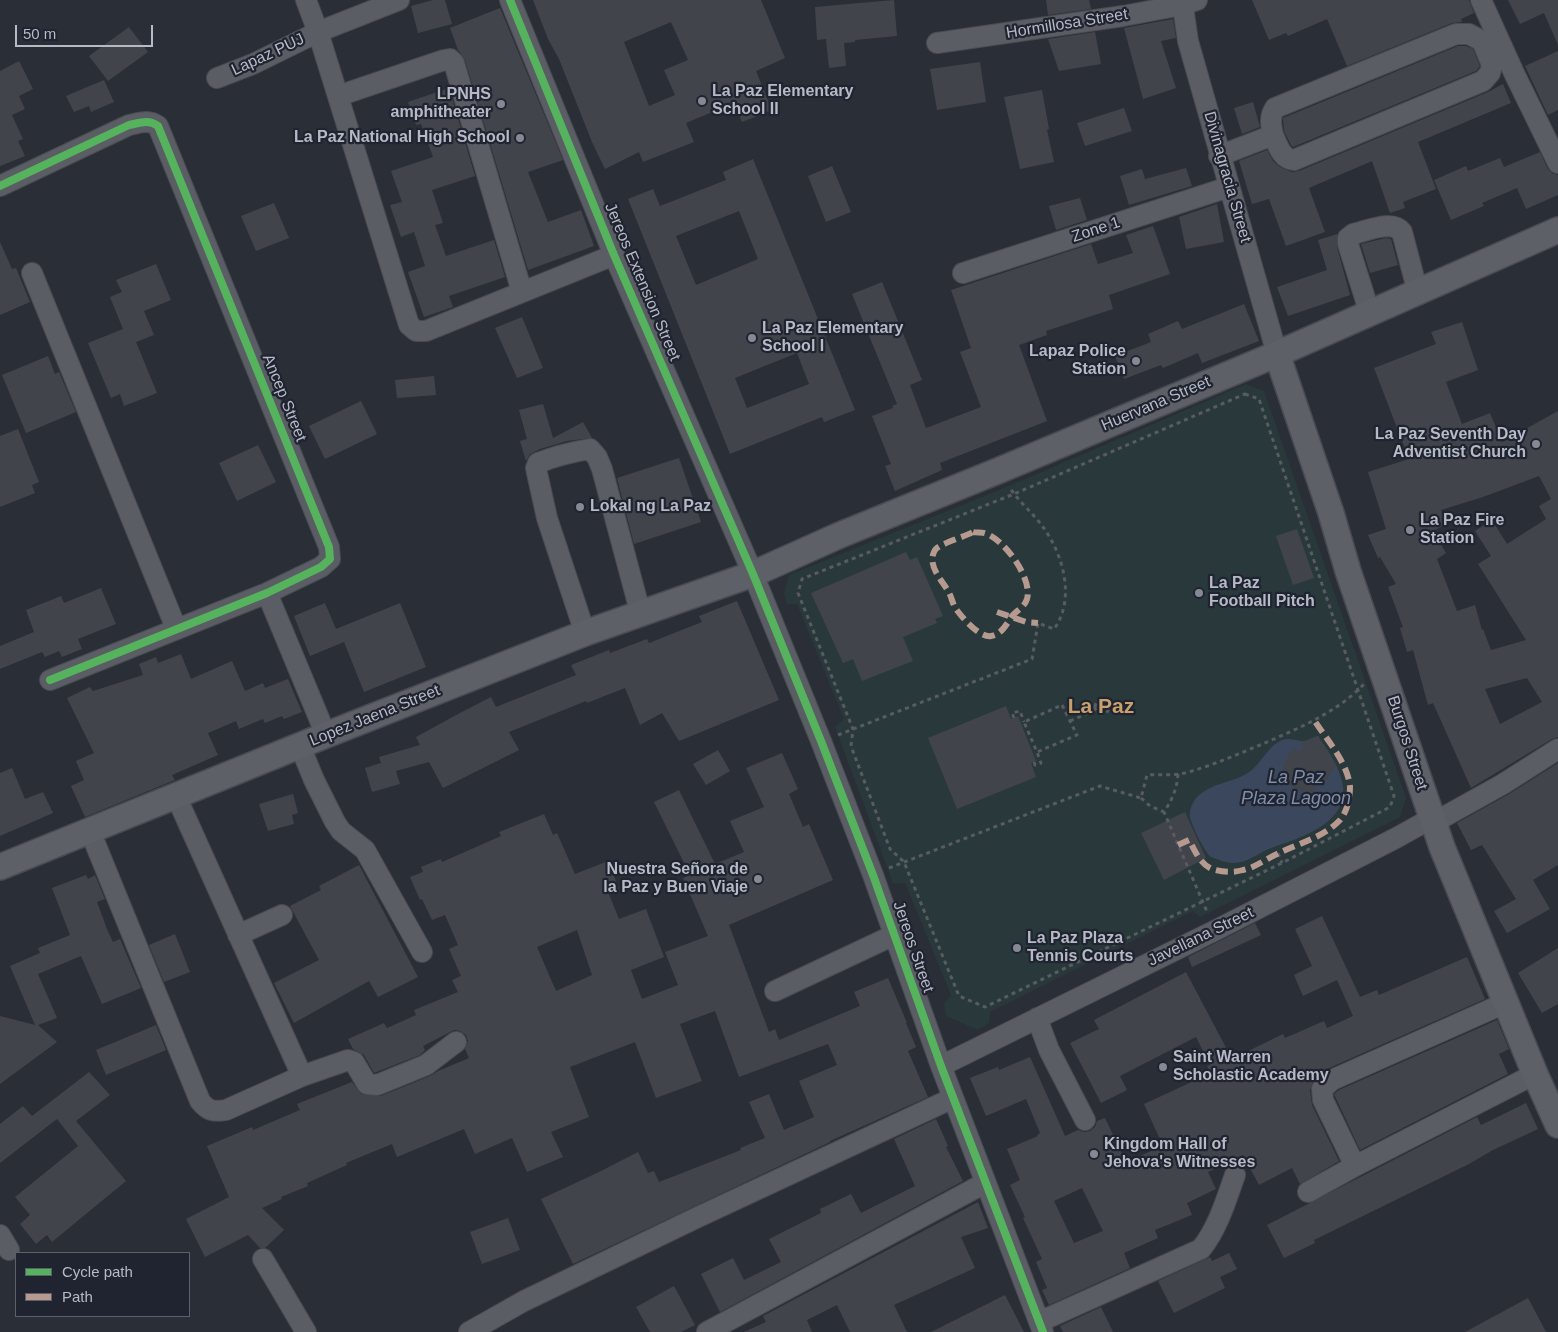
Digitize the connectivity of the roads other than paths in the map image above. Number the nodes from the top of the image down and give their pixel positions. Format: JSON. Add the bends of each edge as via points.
{"nodes":[{"id":1,"x":306,"y":0,"type":"edge"},
{"id":2,"x":399,"y":0,"type":"edge"},
{"id":3,"x":510,"y":0,"type":"edge"},
{"id":4,"x":1481,"y":0,"type":"edge"},
{"id":5,"x":1187,"y":2,"type":"edge"},
{"id":6,"x":318,"y":32,"type":"junction"},
{"id":7,"x":937,"y":43,"type":"dead end"},
{"id":8,"x":217,"y":78,"type":"dead end"},
{"id":9,"x":338,"y":96,"type":"junction"},
{"id":10,"x":1273,"y":135,"type":"junction"},
{"id":11,"x":1220,"y":156,"type":"junction"},
{"id":12,"x":1558,"y":163,"type":"edge"},
{"id":13,"x":0,"y":186,"type":"edge"},
{"id":14,"x":1229,"y":187,"type":"junction"},
{"id":15,"x":1558,"y":230,"type":"edge"},
{"id":16,"x":614,"y":255,"type":"junction"},
{"id":17,"x":32,"y":272,"type":"dead end"},
{"id":18,"x":963,"y":273,"type":"dead end"},
{"id":19,"x":522,"y":292,"type":"junction"},
{"id":20,"x":1418,"y":293,"type":"junction"},
{"id":21,"x":1370,"y":314,"type":"junction"},
{"id":22,"x":1277,"y":354,"type":"junction"},
{"id":23,"x":753,"y":574,"type":"junction"},
{"id":24,"x":267,"y":593,"type":"junction"},
{"id":25,"x":640,"y":614,"type":"junction"},
{"id":26,"x":176,"y":628,"type":"junction"},
{"id":27,"x":584,"y":633,"type":"junction"},
{"id":28,"x":50,"y":680,"type":"dead end"},
{"id":29,"x":326,"y":735,"type":"junction"},
{"id":30,"x":300,"y":746,"type":"junction"},
{"id":31,"x":1558,"y":749,"type":"edge"},
{"id":32,"x":176,"y":796,"type":"junction"},
{"id":33,"x":1433,"y":820,"type":"junction"},
{"id":34,"x":90,"y":831,"type":"junction"},
{"id":35,"x":0,"y":867,"type":"edge"},
{"id":36,"x":282,"y":915,"type":"dead end"},
{"id":37,"x":238,"y":935,"type":"junction"},
{"id":38,"x":894,"y":935,"type":"junction"},
{"id":39,"x":422,"y":952,"type":"dead end"},
{"id":40,"x":775,"y":991,"type":"dead end"},
{"id":41,"x":1505,"y":1002,"type":"junction"},
{"id":42,"x":1037,"y":1018,"type":"junction"},
{"id":43,"x":456,"y":1042,"type":"dead end"},
{"id":44,"x":941,"y":1066,"type":"junction"},
{"id":45,"x":1535,"y":1074,"type":"junction"},
{"id":46,"x":302,"y":1076,"type":"junction"},
{"id":47,"x":953,"y":1098,"type":"junction"},
{"id":48,"x":1085,"y":1120,"type":"dead end"},
{"id":49,"x":1558,"y":1125,"type":"edge"},
{"id":50,"x":1355,"y":1166,"type":"junction"},
{"id":51,"x":1235,"y":1175,"type":"dead end"},
{"id":52,"x":985,"y":1183,"type":"junction"},
{"id":53,"x":1308,"y":1192,"type":"dead end"},
{"id":54,"x":263,"y":1259,"type":"dead end"},
{"id":55,"x":729,"y":1327,"type":"edge"},
{"id":56,"x":1041,"y":1327,"type":"edge"},
{"id":57,"x":306,"y":1332,"type":"edge"},
{"id":58,"x":469,"y":1332,"type":"edge"},
{"id":59,"x":707,"y":1332,"type":"edge"}],
"edges":[{"from":1,"to":6,"type":"street"},
{"from":2,"to":6,"type":"street","name":"Lapaz PUJ"},
{"from":3,"to":16,"type":"street","name":"Jereos Extension Street"},
{"from":4,"to":12,"type":"street"},
{"from":5,"to":7,"type":"street","name":"Hormillosa Street","via":[[1123,16]]},
{"from":5,"to":11,"type":"street","name":"Divinagracia Street","via":[[1188,41]]},
{"from":6,"to":8,"type":"street","name":"Lapaz PUJ"},
{"from":6,"to":9,"type":"street"},
{"from":9,"to":19,"type":"street","via":[[409,325],[416,331],[426,330]]},
{"from":9,"to":19,"type":"street","via":[[444,60],[450,59],[454,63]]},
{"from":10,"to":10,"type":"street","via":[[1284,157],[1294,160],[1483,81],[1492,65],[1482,41],[1469,34],[1456,34],[1275,108],[1270,120]]},
{"from":10,"to":11,"type":"street"},
{"from":11,"to":14,"type":"street","name":"Divinagracia Street"},
{"from":13,"to":24,"type":"street","name":"Ancep Street","via":[[129,125],[146,121],[158,126],[329,547],[330,559],[321,567]]},
{"from":14,"to":18,"type":"street","name":"Zone 1"},
{"from":14,"to":22,"type":"street","name":"Divinagracia Street"},
{"from":15,"to":20,"type":"main road","name":"Huervana Street"},
{"from":16,"to":19,"type":"street"},
{"from":16,"to":23,"type":"street","name":"Jereos Extension Street"},
{"from":17,"to":26,"type":"street"},
{"from":20,"to":21,"type":"main road","name":"Huervana Street"},
{"from":20,"to":21,"type":"street","via":[[1399,228],[1389,226],[1353,234],[1348,238],[1348,244]]},
{"from":21,"to":22,"type":"main road","name":"Huervana Street"},
{"from":22,"to":23,"type":"main road","name":"Huervana Street","via":[[840,534]]},
{"from":22,"to":33,"type":"main road","name":"Burgos Street"},
{"from":23,"to":25,"type":"main road","name":"Lopez Jaena Street"},
{"from":23,"to":38,"type":"street","name":"Jereos Street"},
{"from":24,"to":26,"type":"street","name":"Ancep Street"},
{"from":24,"to":29,"type":"street"},
{"from":25,"to":27,"type":"main road","name":"Lopez Jaena Street"},
{"from":25,"to":27,"type":"street","via":[[597,457],[590,449],[552,457],[538,463],[536,468],[547,518]]},
{"from":26,"to":28,"type":"street","name":"Ancep Street"},
{"from":27,"to":29,"type":"main road","name":"Lopez Jaena Street"},
{"from":29,"to":30,"type":"main road","name":"Lopez Jaena Street"},
{"from":30,"to":32,"type":"main road","name":"Lopez Jaena Street"},
{"from":30,"to":39,"type":"street","via":[[340,831],[365,850]]},
{"from":31,"to":33,"type":"street","name":"Javellana Street","via":[[1503,784]]},
{"from":32,"to":34,"type":"main road","name":"Lopez Jaena Street"},
{"from":32,"to":37,"type":"street"},
{"from":33,"to":41,"type":"main road","name":"Burgos Street"},
{"from":33,"to":42,"type":"street","name":"Javellana Street"},
{"from":34,"to":35,"type":"main road","name":"Lopez Jaena Street"},
{"from":34,"to":46,"type":"street","via":[[206,1109],[214,1112],[226,1110]]},
{"from":36,"to":37,"type":"street"},
{"from":37,"to":46,"type":"street"},
{"from":38,"to":40,"type":"street"},
{"from":38,"to":44,"type":"street","name":"Jereos Street"},
{"from":41,"to":45,"type":"main road","name":"Burgos Street"},
{"from":41,"to":50,"type":"street","via":[[1332,1080],[1322,1089],[1323,1100]]},
{"from":42,"to":44,"type":"street","name":"Javellana Street"},
{"from":42,"to":48,"type":"street","via":[[1049,1050]]},
{"from":43,"to":46,"type":"street","via":[[426,1065],[377,1085],[367,1084],[354,1062],[348,1060]]},
{"from":44,"to":47,"type":"street","name":"Jereos Street"},
{"from":45,"to":49,"type":"main road","name":"Burgos Street"},
{"from":45,"to":50,"type":"street"},
{"from":47,"to":52,"type":"street","name":"Jereos Street"},
{"from":47,"to":58,"type":"street","via":[[524,1301]]},
{"from":50,"to":53,"type":"street"},
{"from":51,"to":56,"type":"street","via":[[1210,1238],[1200,1248]]},
{"from":52,"to":55,"type":"street"},
{"from":52,"to":56,"type":"street","name":"Jereos Street"},
{"from":54,"to":57,"type":"street"},
{"from":55,"to":59,"type":"street"}]}
